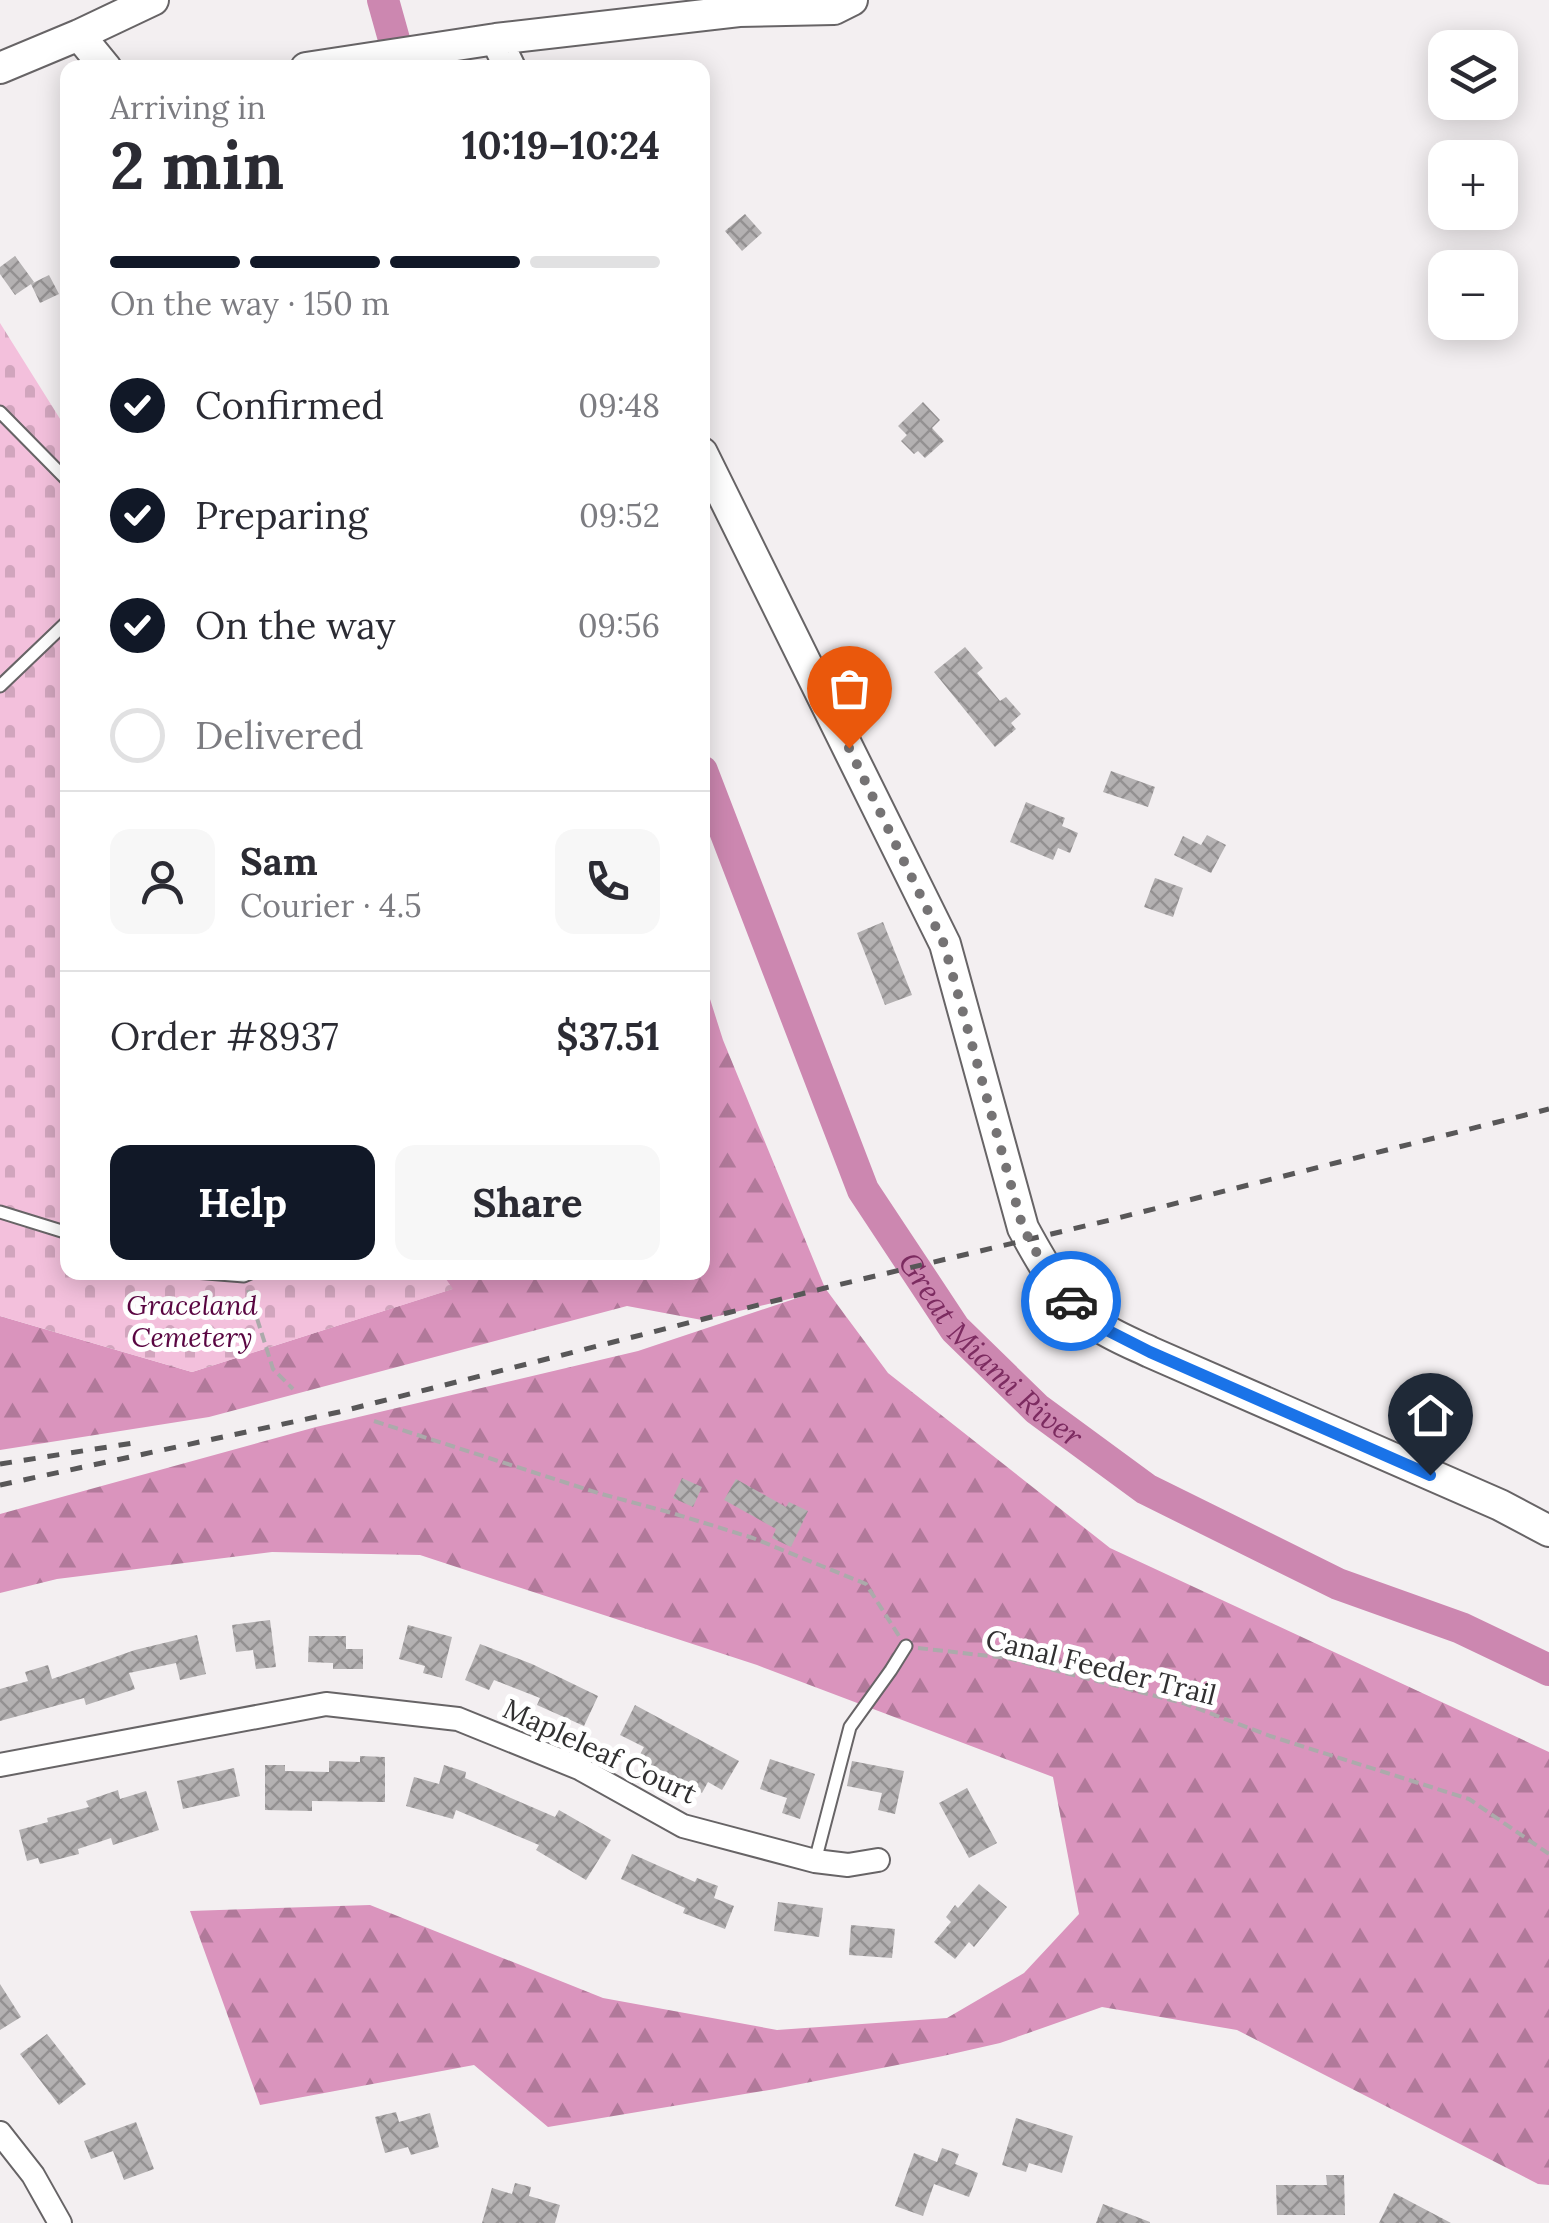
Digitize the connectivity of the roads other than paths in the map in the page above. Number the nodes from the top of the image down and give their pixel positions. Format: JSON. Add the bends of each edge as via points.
{"nodes":[{"id":1,"x":152,"y":0,"type":"edge"},
{"id":2,"x":852,"y":0,"type":"edge"},
{"id":3,"x":79,"y":35,"type":"junction"},
{"id":4,"x":496,"y":39,"type":"junction"},
{"id":5,"x":99,"y":60,"type":"edge"},
{"id":6,"x":360,"y":60,"type":"edge"},
{"id":7,"x":506,"y":60,"type":"edge"},
{"id":8,"x":0,"y":68,"type":"edge"},
{"id":9,"x":0,"y":412,"type":"edge"},
{"id":10,"x":710,"y":469,"type":"edge"},
{"id":11,"x":60,"y":473,"type":"edge"},
{"id":12,"x":60,"y":629,"type":"edge"},
{"id":13,"x":0,"y":686,"type":"edge"},
{"id":14,"x":0,"y":1212,"type":"edge"},
{"id":15,"x":60,"y":1231,"type":"edge"},
{"id":16,"x":1549,"y":1530,"type":"edge"},
{"id":17,"x":906,"y":1646,"type":"road end"},
{"id":18,"x":0,"y":1766,"type":"edge"},
{"id":19,"x":878,"y":1860,"type":"dead end"},
{"id":20,"x":815,"y":1862,"type":"junction"},
{"id":21,"x":0,"y":2133,"type":"edge"},
{"id":22,"x":60,"y":2223,"type":"edge"}],
"edges":[{"from":1,"to":3,"type":"street"},
{"from":2,"to":4,"type":"street","via":[[834,9],[740,11]]},
{"from":3,"to":5,"type":"street"},
{"from":3,"to":8,"type":"street"},
{"from":4,"to":6,"type":"street"},
{"from":4,"to":7,"type":"street"},
{"from":9,"to":11,"type":"lane"},
{"from":10,"to":16,"type":"street","via":[[944,944],[1023,1228],[1069,1299],[1097,1325],[1150,1352]]},
{"from":12,"to":13,"type":"lane"},
{"from":14,"to":15,"type":"lane"},
{"from":17,"to":20,"type":"lane","via":[[850,1726]]},
{"from":18,"to":20,"type":"street","name":"Mapleleaf Court","via":[[326,1704],[458,1719],[579,1768],[682,1826]]},
{"from":19,"to":20,"type":"street","name":"Mapleleaf Court"},
{"from":21,"to":22,"type":"street"}]}
